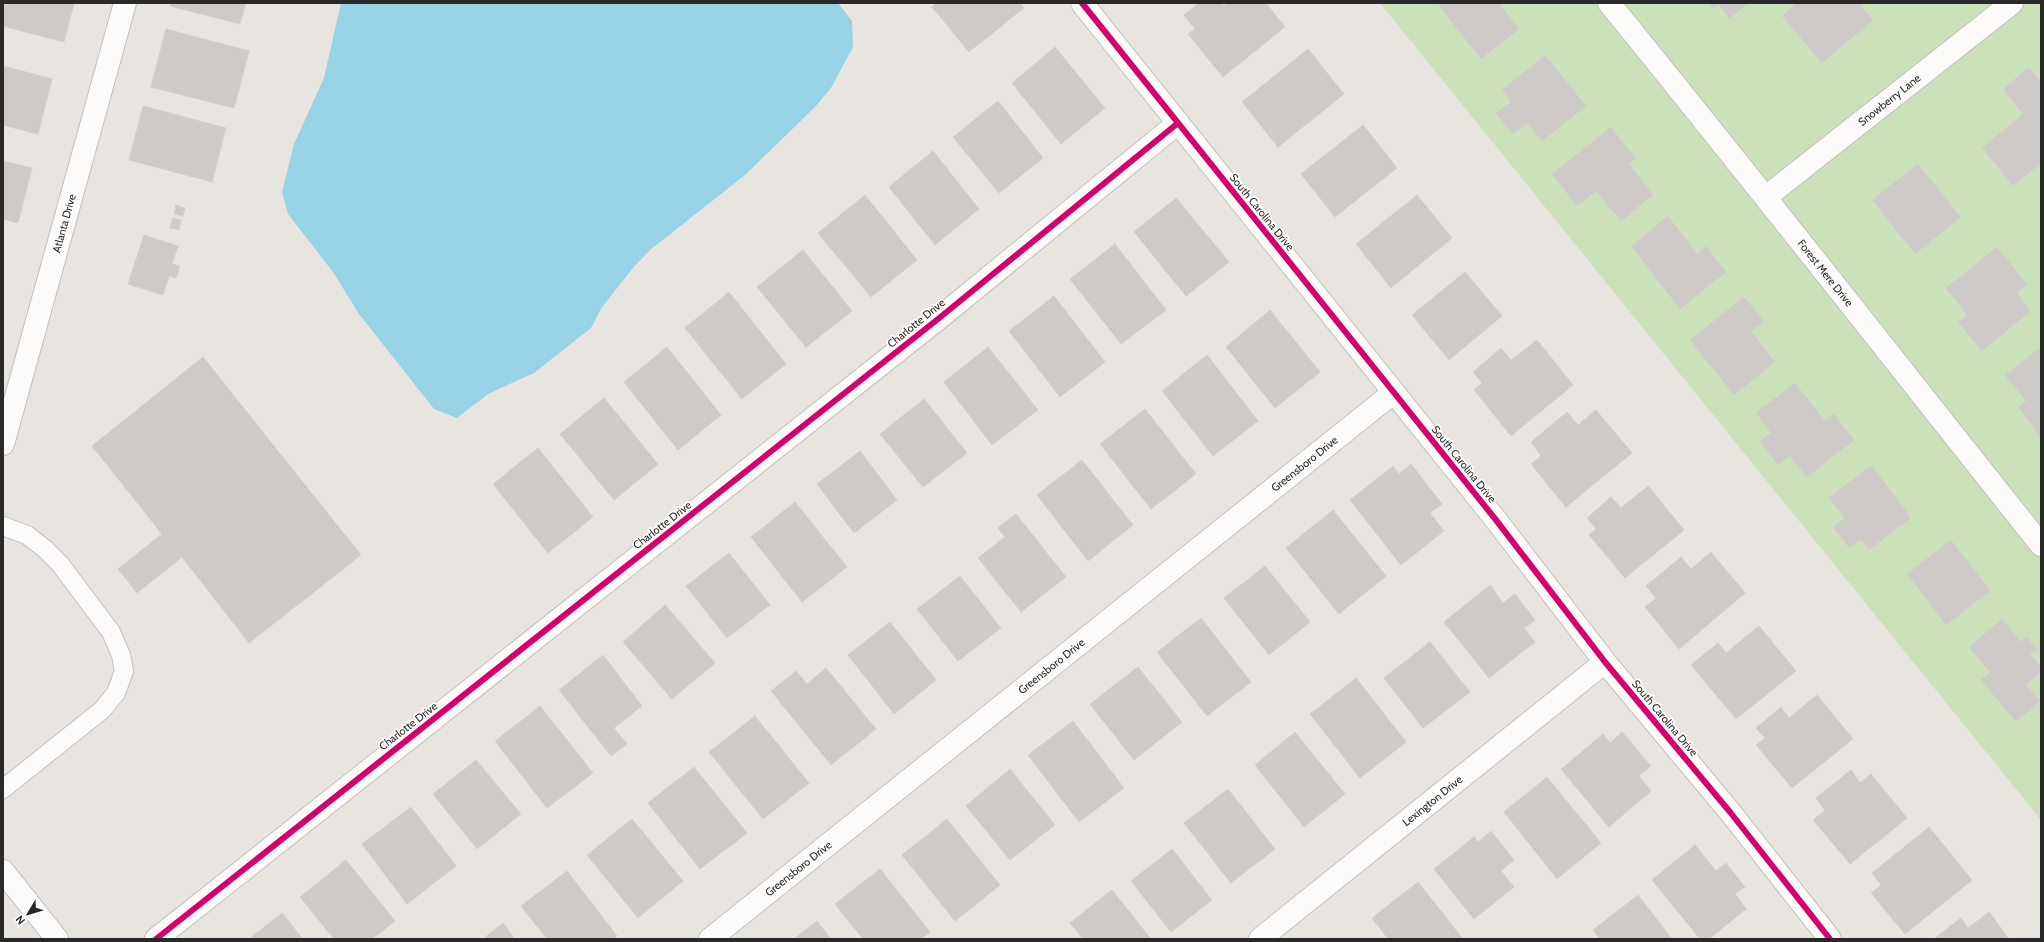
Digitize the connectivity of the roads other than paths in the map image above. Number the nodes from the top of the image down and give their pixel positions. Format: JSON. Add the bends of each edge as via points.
{"nodes":[{"id":1,"x":125,"y":3,"type":"edge"},
{"id":2,"x":1082,"y":3,"type":"edge"},
{"id":3,"x":1609,"y":3,"type":"edge"},
{"id":4,"x":2012,"y":3,"type":"edge"},
{"id":5,"x":1178,"y":123,"type":"junction"},
{"id":6,"x":1766,"y":197,"type":"junction"},
{"id":7,"x":1393,"y":393,"type":"junction"},
{"id":8,"x":3,"y":444,"type":"edge"},
{"id":9,"x":3,"y":526,"type":"edge"},
{"id":10,"x":2041,"y":545,"type":"edge"},
{"id":11,"x":1605,"y":662,"type":"junction"},
{"id":12,"x":3,"y":790,"type":"edge"},
{"id":13,"x":3,"y":872,"type":"edge"},
{"id":14,"x":1821,"y":936,"type":"edge"},
{"id":15,"x":58,"y":939,"type":"edge"},
{"id":16,"x":156,"y":939,"type":"edge"},
{"id":17,"x":710,"y":939,"type":"edge"},
{"id":18,"x":1260,"y":939,"type":"edge"}],
"edges":[{"from":1,"to":8,"type":"street","name":"Atlanta Drive"},
{"from":2,"to":5,"type":"street","name":"South Carolina Drive"},
{"from":3,"to":6,"type":"street","name":"Forest Mere Drive"},
{"from":4,"to":6,"type":"street","name":"Snowberry Lane"},
{"from":5,"to":7,"type":"street","name":"South Carolina Drive"},
{"from":5,"to":16,"type":"street","name":"Charlotte Drive","via":[[932,324]]},
{"from":6,"to":10,"type":"street","name":"Forest Mere Drive"},
{"from":7,"to":11,"type":"street","name":"South Carolina Drive","via":[[1496,520]]},
{"from":7,"to":17,"type":"street","name":"Greensboro Drive"},
{"from":9,"to":12,"type":"lane","via":[[27,535],[60,564],[111,632],[122,655],[124,671],[116,693],[102,710]]},
{"from":11,"to":14,"type":"street","name":"South Carolina Drive","via":[[1730,812]]},
{"from":11,"to":18,"type":"street","name":"Lexington Drive"},
{"from":13,"to":15,"type":"street"}]}
